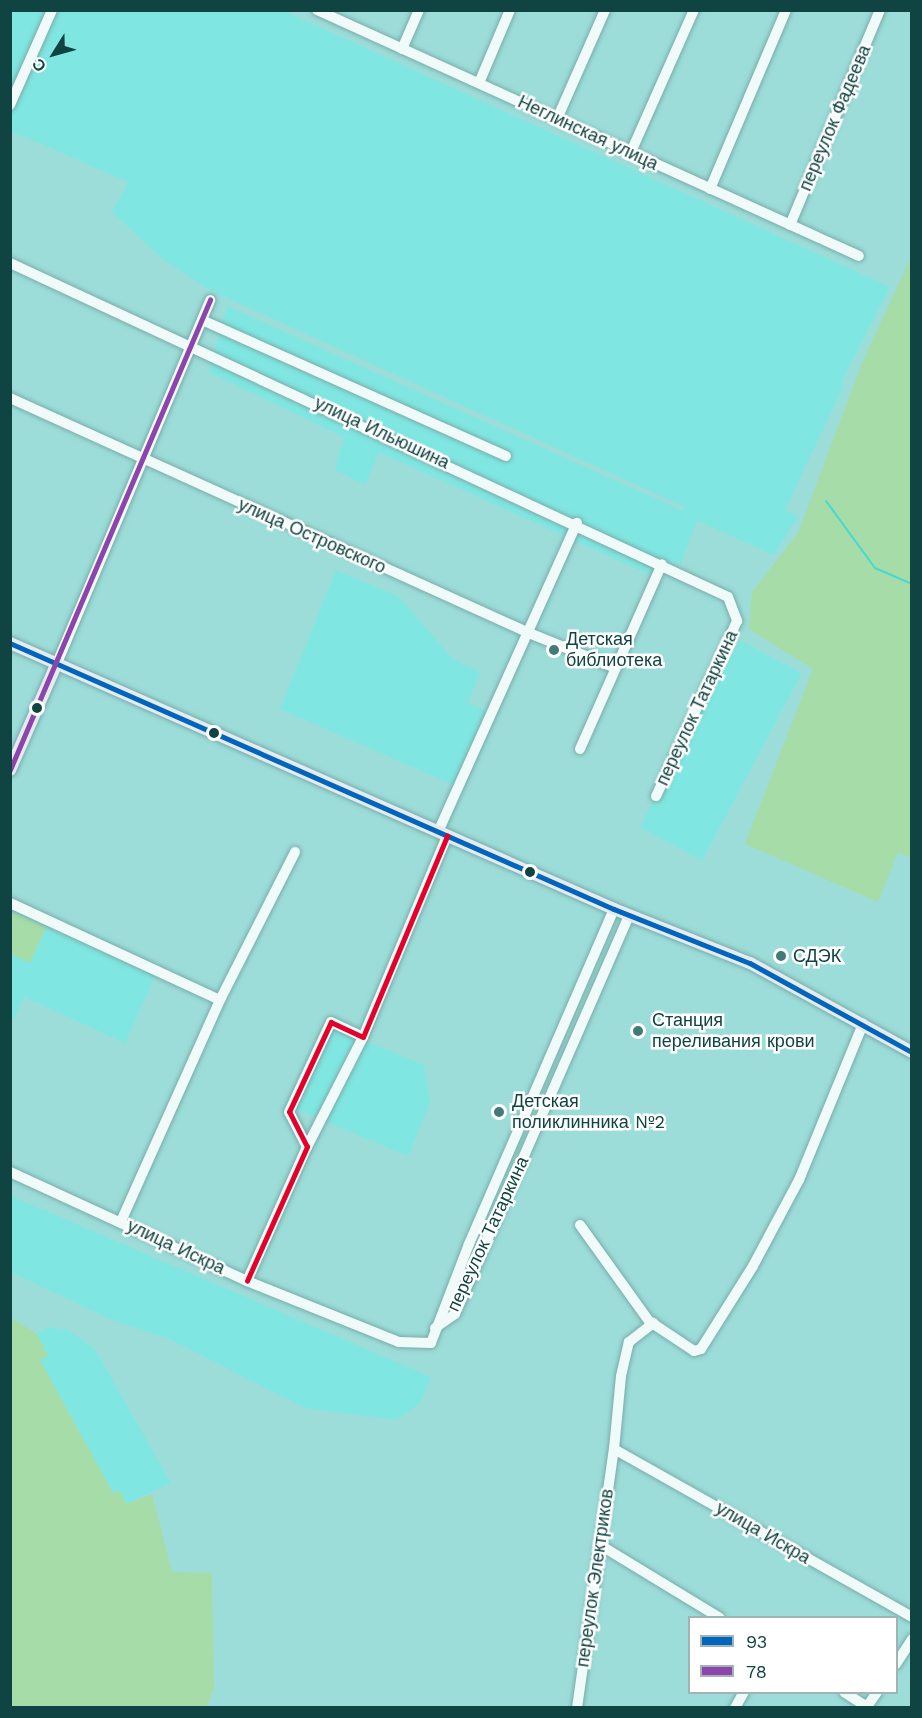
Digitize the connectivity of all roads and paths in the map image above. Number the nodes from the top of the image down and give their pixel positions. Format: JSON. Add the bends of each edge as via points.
{"nodes":[{"id":1,"x":52,"y":10,"type":"edge"},
{"id":2,"x":317,"y":10,"type":"edge"},
{"id":3,"x":419,"y":10,"type":"edge"},
{"id":4,"x":510,"y":10,"type":"edge"},
{"id":5,"x":605,"y":10,"type":"edge"},
{"id":6,"x":694,"y":10,"type":"edge"},
{"id":7,"x":786,"y":10,"type":"edge"},
{"id":8,"x":880,"y":10,"type":"edge"},
{"id":9,"x":330,"y":13,"type":"edge"},
{"id":10,"x":402,"y":49,"type":"junction"},
{"id":11,"x":479,"y":83,"type":"junction"},
{"id":12,"x":10,"y":105,"type":"edge"},
{"id":13,"x":557,"y":119,"type":"junction"},
{"id":14,"x":631,"y":152,"type":"junction"},
{"id":15,"x":710,"y":189,"type":"junction"},
{"id":16,"x":790,"y":225,"type":"junction"},
{"id":17,"x":859,"y":256,"type":"dead end"},
{"id":18,"x":10,"y":263,"type":"edge"},
{"id":19,"x":210,"y":300,"type":"dead end"},
{"id":20,"x":202,"y":320,"type":"junction"},
{"id":21,"x":192,"y":344,"type":"junction"},
{"id":22,"x":10,"y":398,"type":"edge"},
{"id":23,"x":506,"y":456,"type":"dead end"},
{"id":24,"x":143,"y":460,"type":"junction"},
{"id":25,"x":577,"y":523,"type":"junction"},
{"id":26,"x":662,"y":564,"type":"junction"},
{"id":27,"x":737,"y":621,"type":"joint"},
{"id":28,"x":529,"y":633,"type":"junction"},
{"id":29,"x":10,"y":643,"type":"edge"},
{"id":30,"x":57,"y":663,"type":"junction"},
{"id":31,"x":615,"y":668,"type":"junction"},
{"id":32,"x":580,"y":749,"type":"dead end"},
{"id":33,"x":10,"y":770,"type":"edge"},
{"id":34,"x":656,"y":796,"type":"dead end"},
{"id":35,"x":442,"y":834,"type":"junction"},
{"id":36,"x":295,"y":852,"type":"dead end"},
{"id":37,"x":10,"y":903,"type":"edge"},
{"id":38,"x":614,"y":909,"type":"junction"},
{"id":39,"x":629,"y":915,"type":"junction"},
{"id":40,"x":220,"y":1000,"type":"junction"},
{"id":41,"x":863,"y":1024,"type":"junction"},
{"id":42,"x":363,"y":1037,"type":"junction"},
{"id":43,"x":912,"y":1052,"type":"edge"},
{"id":44,"x":307,"y":1147,"type":"junction"},
{"id":45,"x":10,"y":1172,"type":"edge"},
{"id":46,"x":121,"y":1221,"type":"junction"},
{"id":47,"x":580,"y":1225,"type":"dead end"},
{"id":48,"x":247,"y":1281,"type":"junction"},
{"id":49,"x":653,"y":1323,"type":"junction"},
{"id":50,"x":435,"y":1328,"type":"junction"},
{"id":51,"x":614,"y":1449,"type":"junction"},
{"id":52,"x":600,"y":1545,"type":"junction"},
{"id":53,"x":718,"y":1616,"type":"edge"},
{"id":54,"x":912,"y":1617,"type":"edge"},
{"id":55,"x":912,"y":1639,"type":"edge"},
{"id":56,"x":898,"y":1662,"type":"edge"},
{"id":57,"x":743,"y":1694,"type":"edge"},
{"id":58,"x":846,"y":1694,"type":"edge"},
{"id":59,"x":876,"y":1694,"type":"edge"},
{"id":60,"x":577,"y":1707,"type":"edge"},
{"id":61,"x":735,"y":1707,"type":"edge"},
{"id":62,"x":867,"y":1707,"type":"edge"}],
"edges":[{"from":1,"to":12,"type":"street"},
{"from":2,"to":9,"type":"street","name":"Неглинская улица"},
{"from":3,"to":10,"type":"street"},
{"from":4,"to":11,"type":"street"},
{"from":5,"to":13,"type":"street"},
{"from":6,"to":14,"type":"street"},
{"from":7,"to":15,"type":"street"},
{"from":8,"to":16,"type":"street","name":"переулок Фадеева"},
{"from":9,"to":10,"type":"street","name":"Неглинская улица"},
{"from":10,"to":11,"type":"street","name":"Неглинская улица"},
{"from":11,"to":13,"type":"street","name":"Неглинская улица"},
{"from":13,"to":14,"type":"street","name":"Неглинская улица"},
{"from":14,"to":15,"type":"street","name":"Неглинская улица"},
{"from":15,"to":16,"type":"street","name":"Неглинская улица"},
{"from":16,"to":17,"type":"street","name":"Неглинская улица"},
{"from":18,"to":21,"type":"street","name":"улица Ильюшина"},
{"from":19,"to":20,"type":"street"},
{"from":20,"to":21,"type":"street"},
{"from":20,"to":23,"type":"street"},
{"from":21,"to":24,"type":"street"},
{"from":21,"to":25,"type":"street","name":"улица Ильюшина"},
{"from":22,"to":24,"type":"street","name":"улица Островского"},
{"from":24,"to":28,"type":"street","name":"улица Островского"},
{"from":24,"to":30,"type":"street"},
{"from":25,"to":26,"type":"street","name":"улица Ильюшина"},
{"from":25,"to":28,"type":"street"},
{"from":26,"to":27,"type":"street","name":"улица Ильюшина","via":[[728,597]]},
{"from":26,"to":31,"type":"street"},
{"from":27,"to":34,"type":"street","name":"переулок Татаркина"},
{"from":28,"to":31,"type":"street","name":"улица Островского"},
{"from":28,"to":35,"type":"street"},
{"from":29,"to":30,"type":"main road"},
{"from":30,"to":33,"type":"main road"},
{"from":30,"to":35,"type":"main road"},
{"from":31,"to":32,"type":"street"},
{"from":35,"to":38,"type":"main road"},
{"from":35,"to":42,"type":"street"},
{"from":36,"to":40,"type":"street"},
{"from":37,"to":40,"type":"street"},
{"from":38,"to":39,"type":"main road"},
{"from":38,"to":50,"type":"street","name":"переулок Татаркина"},
{"from":39,"to":41,"type":"main road","via":[[750,963]]},
{"from":39,"to":50,"type":"street","name":"переулок Татаркина","via":[[455,1314]]},
{"from":40,"to":46,"type":"street"},
{"from":41,"to":43,"type":"main road"},
{"from":41,"to":49,"type":"street","via":[[799,1180],[706,1343],[694,1351]]},
{"from":42,"to":44,"type":"street"},
{"from":42,"to":44,"type":"street","via":[[331,1022],[289,1112]]},
{"from":44,"to":48,"type":"street"},
{"from":45,"to":46,"type":"street","name":"улица Искра"},
{"from":46,"to":48,"type":"street","name":"улица Искра"},
{"from":47,"to":49,"type":"street"},
{"from":48,"to":50,"type":"street","name":"улица Искра","via":[[399,1342],[431,1343]]},
{"from":49,"to":51,"type":"street","name":"переулок Электриков","via":[[629,1342],[621,1376]]},
{"from":51,"to":52,"type":"street","name":"переулок Электриков"},
{"from":51,"to":54,"type":"street","name":"улица Искра"},
{"from":52,"to":53,"type":"street"},
{"from":52,"to":60,"type":"street","name":"переулок Электриков"},
{"from":55,"to":56,"type":"street"},
{"from":57,"to":61,"type":"street"},
{"from":58,"to":62,"type":"street"},
{"from":59,"to":62,"type":"street"}]}
